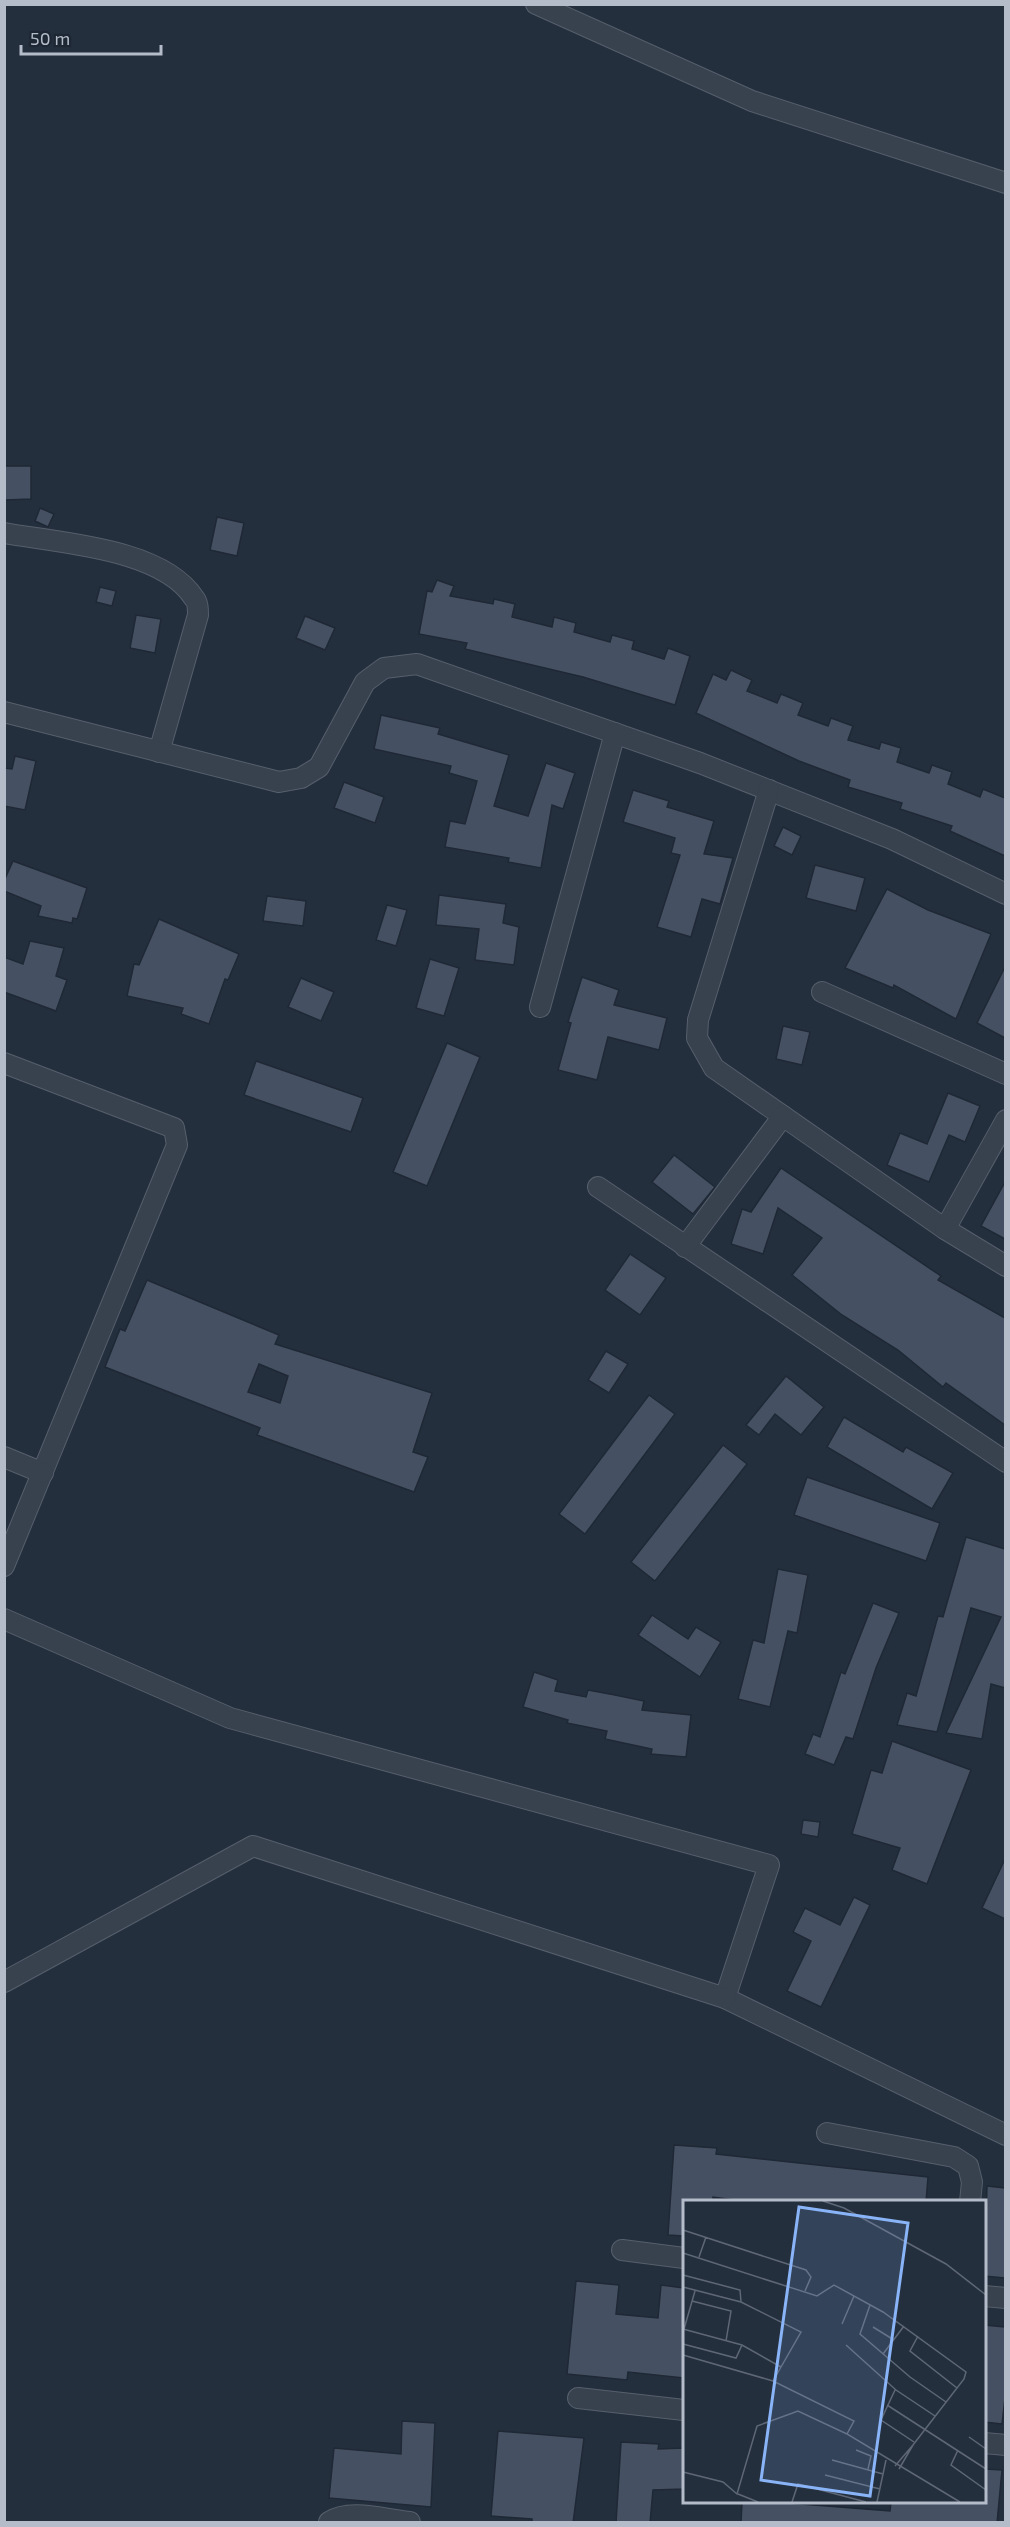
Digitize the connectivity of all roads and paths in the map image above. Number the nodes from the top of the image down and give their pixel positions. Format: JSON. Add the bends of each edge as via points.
{"nodes":[{"id":1,"x":536,"y":4,"type":"edge"},
{"id":2,"x":1005,"y":183,"type":"edge"},
{"id":3,"x":4,"y":533,"type":"edge"},
{"id":4,"x":4,"y":712,"type":"edge"},
{"id":5,"x":615,"y":733,"type":"junction"},
{"id":6,"x":159,"y":752,"type":"junction"},
{"id":7,"x":769,"y":790,"type":"junction"},
{"id":8,"x":1005,"y":894,"type":"edge"},
{"id":9,"x":822,"y":992,"type":"dead end"},
{"id":10,"x":540,"y":1007,"type":"dead end"},
{"id":11,"x":4,"y":1063,"type":"edge"},
{"id":12,"x":1005,"y":1074,"type":"edge"},
{"id":13,"x":783,"y":1116,"type":"junction"},
{"id":14,"x":1005,"y":1120,"type":"edge"},
{"id":15,"x":598,"y":1187,"type":"dead end"},
{"id":16,"x":945,"y":1228,"type":"junction"},
{"id":17,"x":685,"y":1247,"type":"junction"},
{"id":18,"x":1005,"y":1266,"type":"edge"},
{"id":19,"x":4,"y":1457,"type":"edge"},
{"id":20,"x":1005,"y":1462,"type":"edge"},
{"id":21,"x":43,"y":1473,"type":"junction"},
{"id":22,"x":4,"y":1566,"type":"edge"},
{"id":23,"x":4,"y":1619,"type":"edge"},
{"id":24,"x":4,"y":1982,"type":"edge"},
{"id":25,"x":725,"y":1998,"type":"junction"},
{"id":26,"x":826,"y":2133,"type":"dead end"},
{"id":27,"x":1005,"y":2135,"type":"edge"},
{"id":28,"x":970,"y":2200,"type":"edge"},
{"id":29,"x":622,"y":2250,"type":"dead end"},
{"id":30,"x":683,"y":2258,"type":"edge"},
{"id":31,"x":986,"y":2296,"type":"edge"},
{"id":32,"x":1005,"y":2298,"type":"edge"},
{"id":33,"x":578,"y":2398,"type":"dead end"},
{"id":34,"x":683,"y":2410,"type":"edge"},
{"id":35,"x":986,"y":2443,"type":"edge"},
{"id":36,"x":1005,"y":2445,"type":"edge"},
{"id":37,"x":329,"y":2523,"type":"edge"},
{"id":38,"x":410,"y":2523,"type":"edge"}],
"edges":[{"from":1,"to":2,"type":"street","via":[[752,101]]},
{"from":3,"to":6,"type":"street","via":[[145,562],[179,580],[196,599],[198,615]]},
{"from":4,"to":6,"type":"street"},
{"from":5,"to":6,"type":"street","via":[[417,664],[384,668],[365,682],[319,767],[301,778],[279,782]]},
{"from":5,"to":7,"type":"street"},
{"from":5,"to":10,"type":"street"},
{"from":7,"to":8,"type":"street","via":[[892,839]]},
{"from":7,"to":13,"type":"street","via":[[698,1020],[697,1038],[714,1068]]},
{"from":9,"to":12,"type":"street"},
{"from":11,"to":21,"type":"street","via":[[174,1128],[177,1145]]},
{"from":13,"to":16,"type":"street"},
{"from":13,"to":17,"type":"street"},
{"from":14,"to":16,"type":"street"},
{"from":15,"to":17,"type":"street"},
{"from":16,"to":18,"type":"street"},
{"from":17,"to":20,"type":"street"},
{"from":19,"to":21,"type":"street"},
{"from":21,"to":22,"type":"street"},
{"from":23,"to":25,"type":"street","via":[[230,1718],[770,1865]]},
{"from":24,"to":25,"type":"street","via":[[253,1846]]},
{"from":25,"to":27,"type":"street"},
{"from":26,"to":28,"type":"street","via":[[954,2157],[968,2166]]},
{"from":29,"to":30,"type":"street"},
{"from":31,"to":32,"type":"street"},
{"from":33,"to":34,"type":"street"},
{"from":35,"to":36,"type":"street"},
{"from":37,"to":38,"type":"street","via":[[342,2516],[354,2516]]}]}
